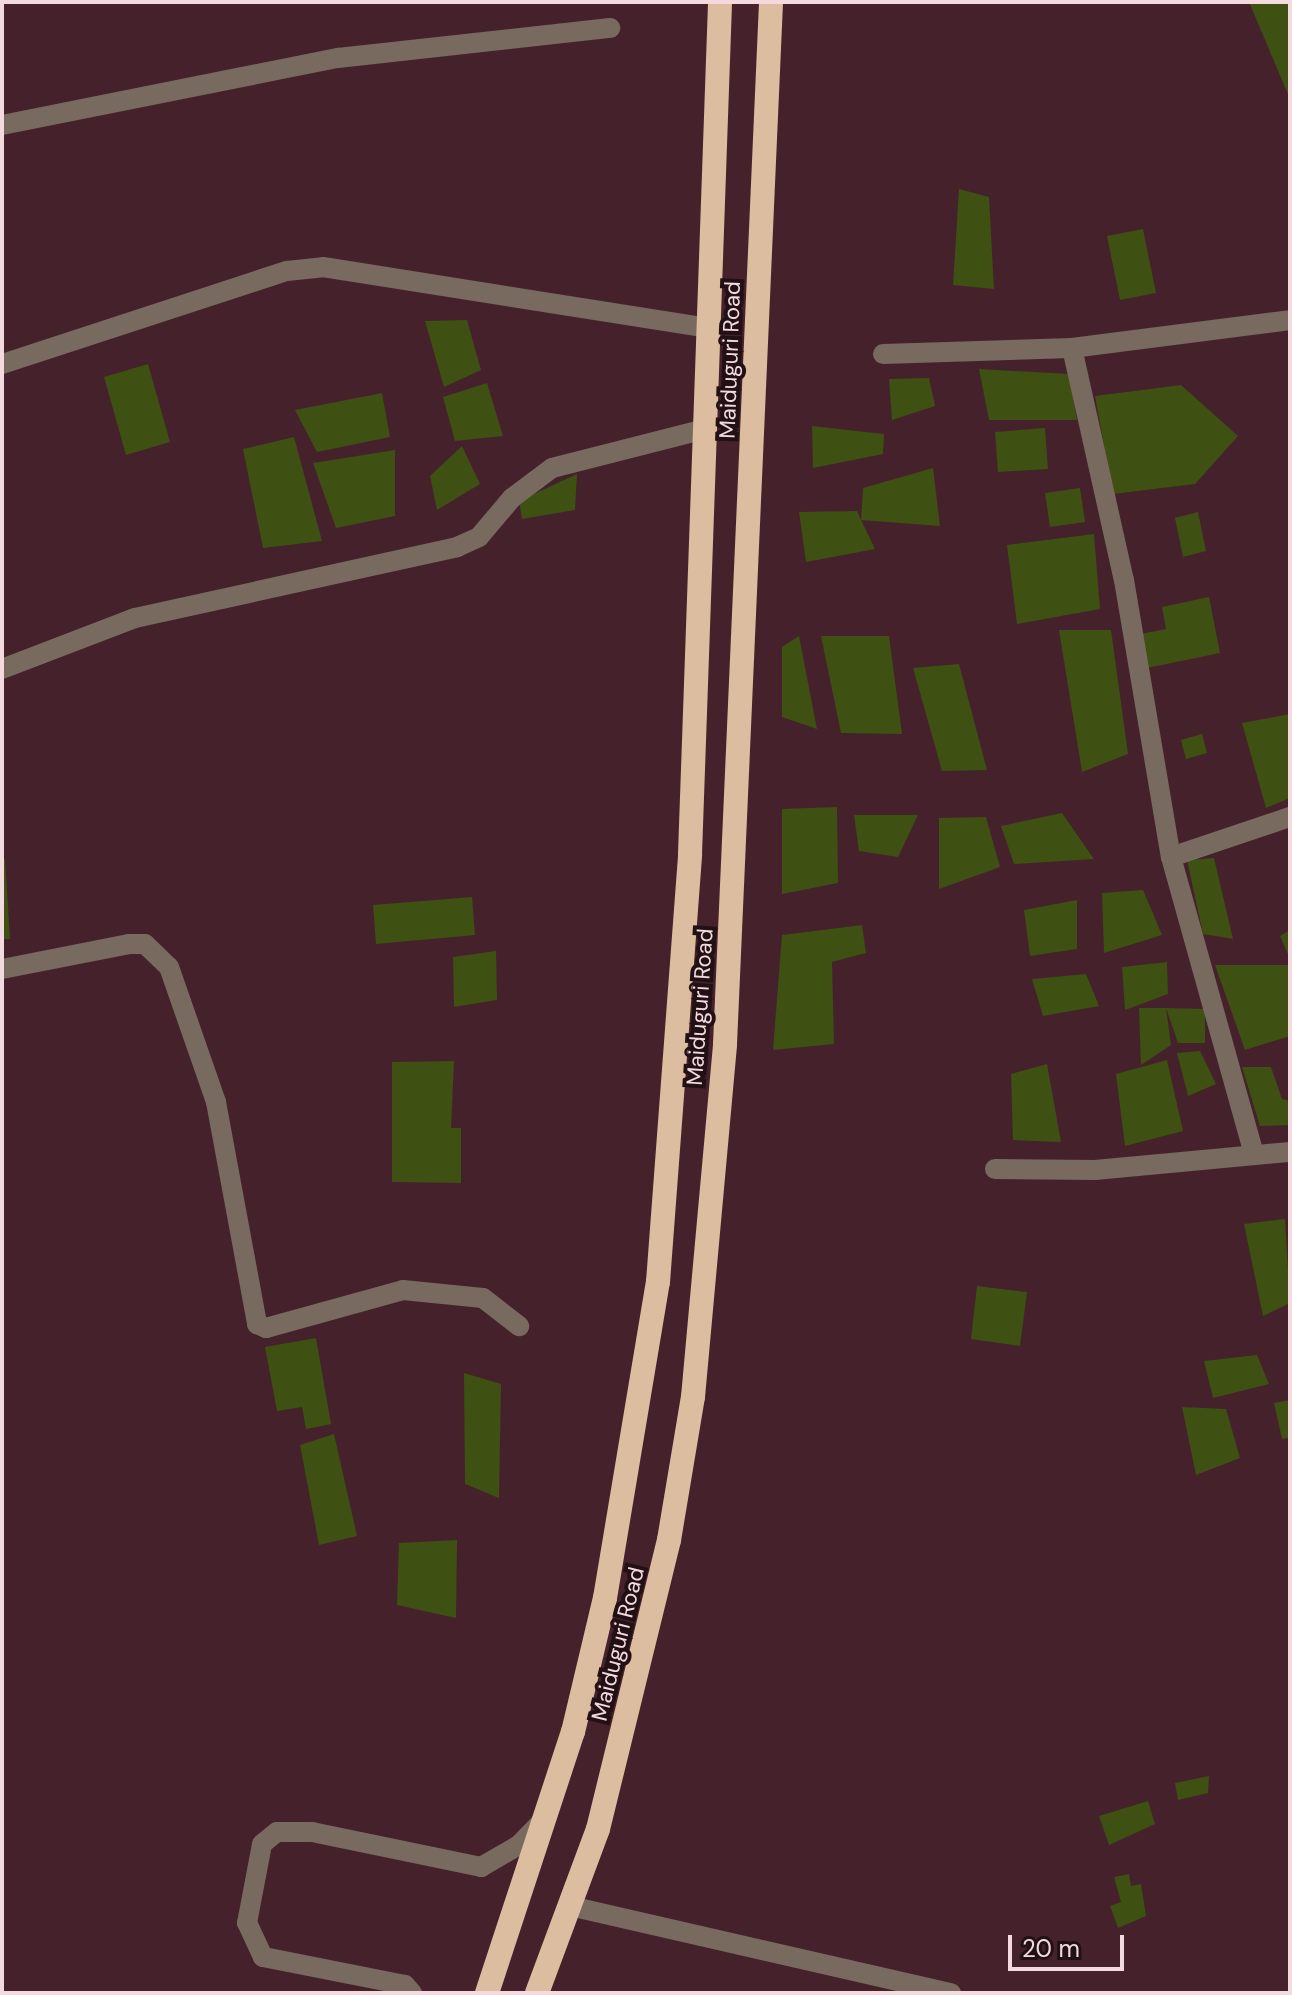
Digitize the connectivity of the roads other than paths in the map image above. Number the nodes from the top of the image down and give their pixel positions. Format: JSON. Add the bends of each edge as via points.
{"nodes":[{"id":1,"x":720,"y":2,"type":"edge"},
{"id":2,"x":771,"y":2,"type":"edge"},
{"id":3,"x":610,"y":28,"type":"dead end"},
{"id":4,"x":2,"y":125,"type":"edge"},
{"id":5,"x":1290,"y":320,"type":"edge"},
{"id":6,"x":706,"y":328,"type":"junction"},
{"id":7,"x":1072,"y":348,"type":"junction"},
{"id":8,"x":883,"y":354,"type":"dead end"},
{"id":9,"x":2,"y":364,"type":"edge"},
{"id":10,"x":705,"y":429,"type":"junction"},
{"id":11,"x":2,"y":669,"type":"edge"},
{"id":12,"x":1290,"y":817,"type":"edge"},
{"id":13,"x":1171,"y":857,"type":"junction"},
{"id":14,"x":2,"y":969,"type":"edge"},
{"id":15,"x":1290,"y":1152,"type":"edge"},
{"id":16,"x":1254,"y":1154,"type":"junction"},
{"id":17,"x":995,"y":1169,"type":"dead end"},
{"id":18,"x":519,"y":1326,"type":"dead end"},
{"id":19,"x":548,"y":1814,"type":"junction"},
{"id":20,"x":570,"y":1906,"type":"junction"},
{"id":21,"x":412,"y":1993,"type":"edge"},
{"id":22,"x":487,"y":1993,"type":"edge"},
{"id":23,"x":537,"y":1993,"type":"edge"},
{"id":24,"x":951,"y":1993,"type":"edge"}],
"edges":[{"from":1,"to":6,"type":"highway","name":"Maiduguri Road"},
{"from":2,"to":20,"type":"highway","name":"Maiduguri Road","via":[[725,1044],[693,1397],[634,1688]]},
{"from":3,"to":4,"type":"street","via":[[338,58]]},
{"from":5,"to":7,"type":"street"},
{"from":6,"to":9,"type":"street","via":[[323,267],[287,271]]},
{"from":6,"to":10,"type":"highway","name":"Maiduguri Road"},
{"from":7,"to":8,"type":"street"},
{"from":7,"to":13,"type":"street","via":[[1124,580]]},
{"from":10,"to":11,"type":"street","via":[[552,468],[512,498],[479,537],[457,547],[135,618]]},
{"from":10,"to":19,"type":"highway","name":"Maiduguri Road","via":[[690,854],[658,1282],[605,1598]]},
{"from":12,"to":13,"type":"street"},
{"from":13,"to":16,"type":"street"},
{"from":14,"to":18,"type":"street","via":[[129,944],[145,944],[169,967],[216,1102],[257,1324],[266,1328],[403,1290],[483,1298]]},
{"from":15,"to":16,"type":"street"},
{"from":16,"to":17,"type":"street","via":[[1095,1170]]},
{"from":19,"to":21,"type":"street","via":[[519,1845],[481,1867],[312,1832],[277,1832],[262,1844],[247,1923],[263,1957],[405,1985]]},
{"from":19,"to":22,"type":"highway","name":"Maiduguri Road"},
{"from":20,"to":23,"type":"highway","name":"Maiduguri Road"},
{"from":20,"to":24,"type":"street"}]}
